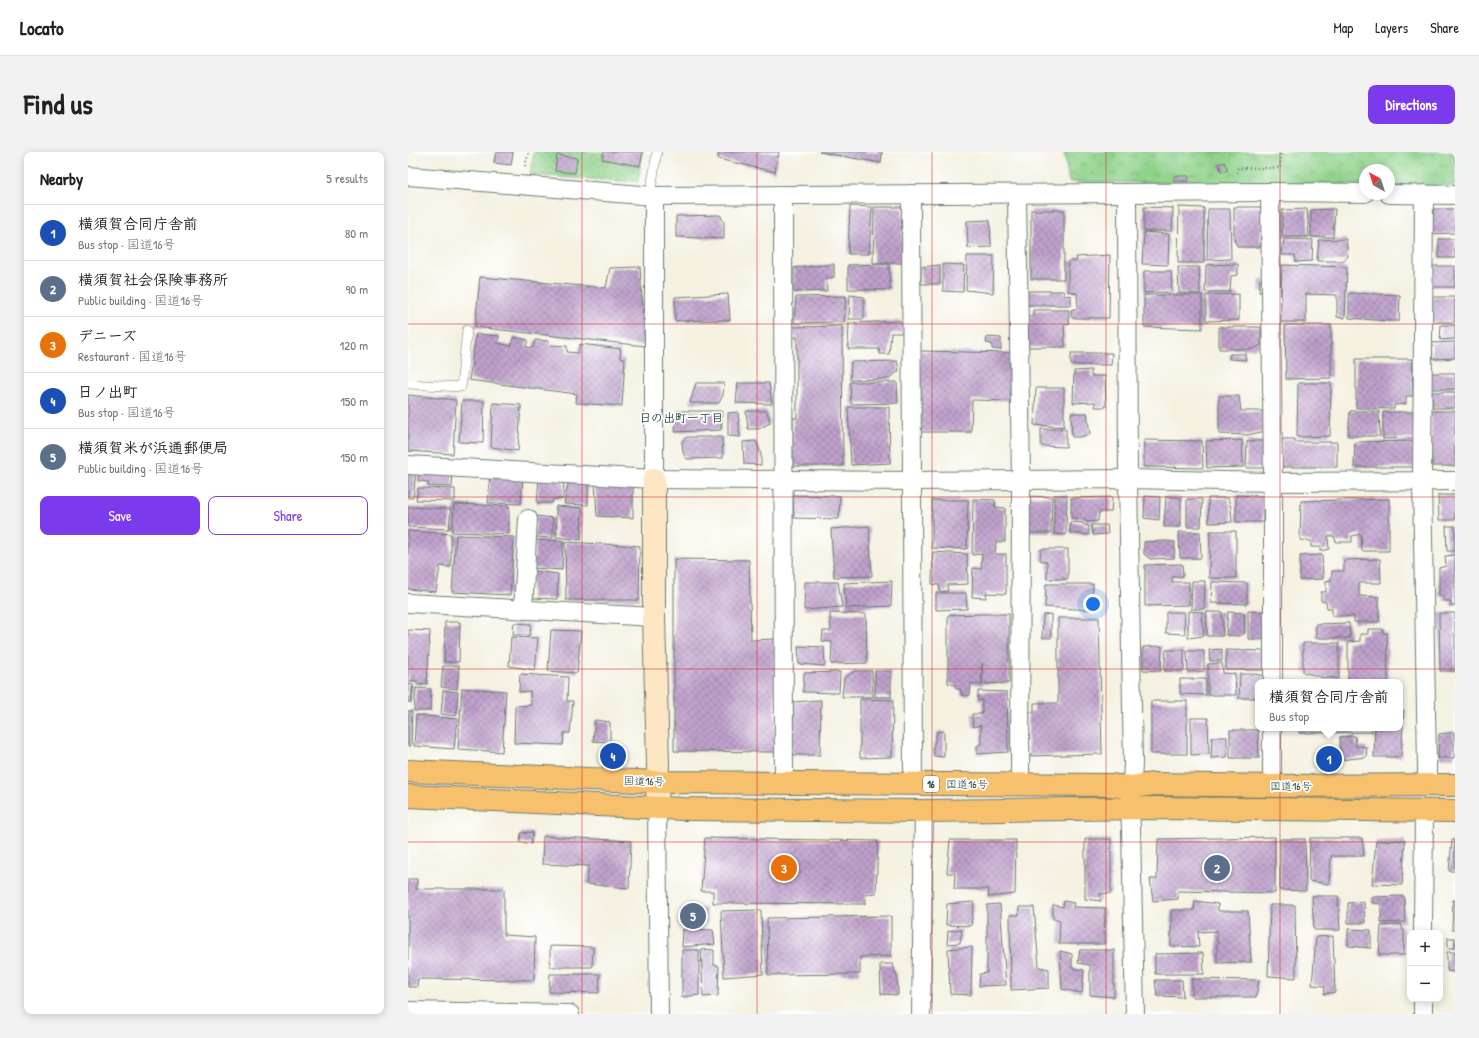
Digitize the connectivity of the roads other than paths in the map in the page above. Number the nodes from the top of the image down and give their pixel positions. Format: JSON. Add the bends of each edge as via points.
{"nodes":[{"id":1,"x":657,"y":152,"type":"edge"},
{"id":2,"x":408,"y":176,"type":"edge"},
{"id":3,"x":1270,"y":192,"type":"junction"},
{"id":4,"x":1359,"y":193,"type":"edge"},
{"id":5,"x":911,"y":194,"type":"junction"},
{"id":6,"x":1017,"y":194,"type":"junction"},
{"id":7,"x":1127,"y":194,"type":"junction"},
{"id":8,"x":1395,"y":194,"type":"edge"},
{"id":9,"x":1424,"y":194,"type":"junction"},
{"id":10,"x":783,"y":195,"type":"junction"},
{"id":11,"x":1455,"y":195,"type":"edge"},
{"id":12,"x":652,"y":196,"type":"junction"},
{"id":13,"x":467,"y":330,"type":"dead end"},
{"id":14,"x":408,"y":384,"type":"edge"},
{"id":15,"x":408,"y":464,"type":"edge"},
{"id":16,"x":1128,"y":478,"type":"junction"},
{"id":17,"x":654,"y":479,"type":"junction"},
{"id":18,"x":783,"y":480,"type":"junction"},
{"id":19,"x":1021,"y":480,"type":"junction"},
{"id":20,"x":912,"y":481,"type":"junction"},
{"id":21,"x":1422,"y":481,"type":"junction"},
{"id":22,"x":1455,"y":481,"type":"edge"},
{"id":23,"x":1273,"y":482,"type":"junction"},
{"id":24,"x":528,"y":520,"type":"dead end"},
{"id":25,"x":408,"y":603,"type":"edge"},
{"id":26,"x":523,"y":610,"type":"junction"},
{"id":27,"x":654,"y":617,"type":"junction"},
{"id":28,"x":1273,"y":679,"type":"edge"},
{"id":29,"x":1272,"y":731,"type":"edge"},
{"id":30,"x":408,"y":771,"type":"edge"},
{"id":31,"x":658,"y":782,"type":"junction"},
{"id":32,"x":784,"y":783,"type":"junction"},
{"id":33,"x":913,"y":784,"type":"junction"},
{"id":34,"x":1020,"y":784,"type":"junction"},
{"id":35,"x":1427,"y":784,"type":"junction"},
{"id":36,"x":1455,"y":785,"type":"edge"},
{"id":37,"x":1272,"y":786,"type":"junction"},
{"id":38,"x":1131,"y":787,"type":"junction"},
{"id":39,"x":408,"y":796,"type":"edge"},
{"id":40,"x":657,"y":808,"type":"junction"},
{"id":41,"x":1130,"y":809,"type":"junction"},
{"id":42,"x":1424,"y":810,"type":"junction"},
{"id":43,"x":924,"y":811,"type":"junction"},
{"id":44,"x":1455,"y":811,"type":"edge"},
{"id":45,"x":1423,"y":930,"type":"edge"},
{"id":46,"x":1423,"y":1002,"type":"edge"},
{"id":47,"x":408,"y":1011,"type":"edge"},
{"id":48,"x":434,"y":1013,"type":"edge"},
{"id":49,"x":570,"y":1014,"type":"edge"},
{"id":50,"x":659,"y":1014,"type":"edge"},
{"id":51,"x":921,"y":1014,"type":"edge"},
{"id":52,"x":1135,"y":1014,"type":"edge"},
{"id":53,"x":1422,"y":1014,"type":"edge"}],
"edges":[{"from":1,"to":12,"type":"lane"},
{"from":2,"to":12,"type":"street"},
{"from":3,"to":4,"type":"street"},
{"from":3,"to":7,"type":"street"},
{"from":3,"to":23,"type":"street"},
{"from":5,"to":6,"type":"street"},
{"from":5,"to":10,"type":"street"},
{"from":5,"to":20,"type":"street"},
{"from":6,"to":7,"type":"street"},
{"from":6,"to":19,"type":"street"},
{"from":7,"to":16,"type":"street"},
{"from":8,"to":9,"type":"street"},
{"from":9,"to":11,"type":"street"},
{"from":9,"to":21,"type":"street"},
{"from":10,"to":12,"type":"street"},
{"from":10,"to":18,"type":"street"},
{"from":12,"to":17,"type":"street"},
{"from":13,"to":14,"type":"lane","via":[[461,387]]},
{"from":15,"to":17,"type":"street"},
{"from":16,"to":19,"type":"street"},
{"from":16,"to":23,"type":"street"},
{"from":16,"to":38,"type":"street","via":[[1133,765]]},
{"from":17,"to":18,"type":"street"},
{"from":17,"to":27,"type":"street"},
{"from":18,"to":20,"type":"street"},
{"from":18,"to":32,"type":"street"},
{"from":19,"to":20,"type":"street"},
{"from":19,"to":34,"type":"street"},
{"from":20,"to":33,"type":"street"},
{"from":21,"to":22,"type":"street"},
{"from":21,"to":23,"type":"street"},
{"from":21,"to":35,"type":"street"},
{"from":23,"to":28,"type":"street"},
{"from":24,"to":26,"type":"street"},
{"from":25,"to":26,"type":"street"},
{"from":26,"to":27,"type":"street"},
{"from":27,"to":31,"type":"street"},
{"from":29,"to":37,"type":"street"},
{"from":30,"to":31,"type":"highway","name":"国道16号","number":"16"},
{"from":31,"to":32,"type":"highway","name":"国道16号","number":"16"},
{"from":31,"to":40,"type":"street"},
{"from":32,"to":33,"type":"highway","name":"国道16号","number":"16"},
{"from":33,"to":34,"type":"highway","name":"国道16号","number":"16"},
{"from":34,"to":38,"type":"highway","name":"国道16号","number":"16"},
{"from":35,"to":36,"type":"highway","name":"国道16号","number":"16"},
{"from":35,"to":37,"type":"highway","name":"国道16号","number":"16"},
{"from":37,"to":38,"type":"highway","name":"国道16号","number":"16","via":[[1154,784]]},
{"from":38,"to":41,"type":"street"},
{"from":39,"to":40,"type":"highway","name":"国道16号"},
{"from":40,"to":43,"type":"highway","name":"国道16号"},
{"from":40,"to":50,"type":"street"},
{"from":41,"to":42,"type":"highway","name":"国道16号"},
{"from":41,"to":43,"type":"highway","name":"国道16号"},
{"from":41,"to":52,"type":"street"},
{"from":42,"to":44,"type":"highway","name":"国道16号"},
{"from":42,"to":45,"type":"street"},
{"from":43,"to":51,"type":"street"},
{"from":46,"to":53,"type":"street"},
{"from":47,"to":48,"type":"street"},
{"from":48,"to":49,"type":"street"}]}
